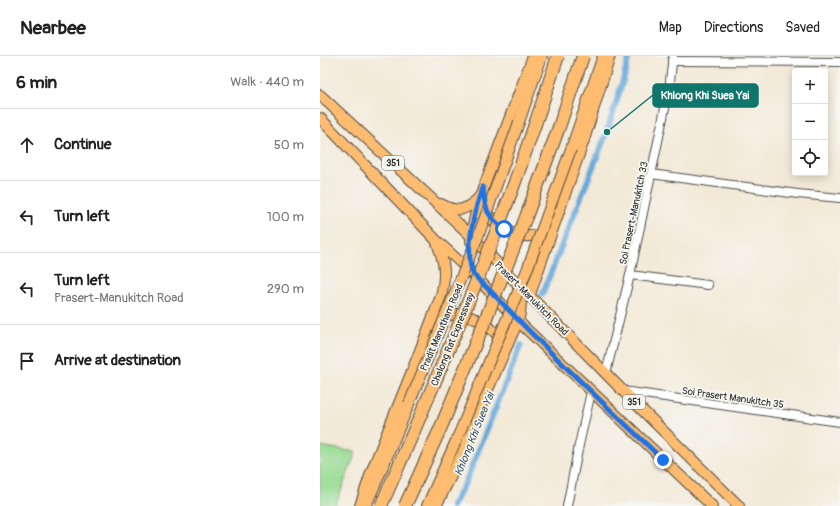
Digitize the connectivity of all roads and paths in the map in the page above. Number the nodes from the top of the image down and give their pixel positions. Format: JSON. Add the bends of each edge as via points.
{"nodes":[{"id":1,"x":533,"y":56,"type":"edge"},
{"id":2,"x":542,"y":56,"type":"edge"},
{"id":3,"x":558,"y":56,"type":"edge"},
{"id":4,"x":583,"y":56,"type":"edge"},
{"id":5,"x":603,"y":56,"type":"edge"},
{"id":6,"x":610,"y":56,"type":"edge"},
{"id":7,"x":673,"y":58,"type":"edge"},
{"id":8,"x":763,"y":59,"type":"edge"},
{"id":9,"x":840,"y":62,"type":"edge"},
{"id":10,"x":320,"y":95,"type":"edge"},
{"id":11,"x":320,"y":118,"type":"edge"},
{"id":12,"x":651,"y":174,"type":"junction"},
{"id":13,"x":481,"y":192,"type":"junction"},
{"id":14,"x":840,"y":198,"type":"edge"},
{"id":15,"x":432,"y":199,"type":"junction"},
{"id":16,"x":558,"y":212,"type":"junction"},
{"id":17,"x":471,"y":237,"type":"junction"},
{"id":18,"x":437,"y":241,"type":"junction"},
{"id":19,"x":473,"y":274,"type":"junction"},
{"id":20,"x":630,"y":275,"type":"junction"},
{"id":21,"x":516,"y":281,"type":"junction"},
{"id":22,"x":708,"y":285,"type":"dead end"},
{"id":23,"x":530,"y":297,"type":"junction"},
{"id":24,"x":518,"y":321,"type":"junction"},
{"id":25,"x":429,"y":328,"type":"junction"},
{"id":26,"x":503,"y":356,"type":"junction"},
{"id":27,"x":606,"y":373,"type":"junction"},
{"id":28,"x":624,"y":391,"type":"junction"},
{"id":29,"x":591,"y":392,"type":"junction"},
{"id":30,"x":840,"y":422,"type":"edge"},
{"id":31,"x":360,"y":506,"type":"edge"},
{"id":32,"x":365,"y":506,"type":"edge"},
{"id":33,"x":380,"y":506,"type":"edge"},
{"id":34,"x":405,"y":506,"type":"edge"},
{"id":35,"x":427,"y":506,"type":"edge"},
{"id":36,"x":436,"y":506,"type":"edge"},
{"id":37,"x":567,"y":506,"type":"edge"},
{"id":38,"x":712,"y":506,"type":"edge"},
{"id":39,"x":739,"y":506,"type":"edge"}],
"edges":[{"from":1,"to":13,"type":"main road"},
{"from":2,"to":32,"type":"main road","name":"Pradit Manutham Road","bridge":true,"via":[[473,248]]},
{"from":3,"to":33,"type":"highway","name":"Chalong Rat Expressway","bridge":true,"via":[[512,190],[445,358]]},
{"from":4,"to":34,"type":"highway","bridge":true,"via":[[526,217],[489,311]]},
{"from":5,"to":35,"type":"main road","bridge":true,"via":[[527,270]]},
{"from":6,"to":16,"type":"main road"},
{"from":7,"to":8,"type":"street"},
{"from":7,"to":12,"type":"street","name":"Soi Prasert-Manukitch 33"},
{"from":8,"to":9,"type":"street"},
{"from":10,"to":15,"type":"main road","name":"Prasert-Manukitch Road","number":"351"},
{"from":11,"to":18,"type":"main road","number":"351"},
{"from":12,"to":14,"type":"street"},
{"from":12,"to":20,"type":"street","name":"Soi Prasert-Manukitch 33"},
{"from":13,"to":15,"type":"main road","via":[[470,206],[455,211]]},
{"from":13,"to":16,"type":"main road","via":[[488,214],[504,229],[514,234],[536,235],[544,231]]},
{"from":13,"to":17,"type":"main road"},
{"from":15,"to":17,"type":"main road","name":"Prasert-Manukitch Road","number":"351"},
{"from":16,"to":23,"type":"main road"},
{"from":17,"to":19,"type":"main road"},
{"from":17,"to":21,"type":"main road","name":"Prasert-Manukitch Road","number":"351"},
{"from":18,"to":19,"type":"main road","number":"351"},
{"from":18,"to":25,"type":"main road","via":[[444,264],[444,283]]},
{"from":19,"to":24,"type":"main road","number":"351"},
{"from":20,"to":22,"type":"street"},
{"from":20,"to":27,"type":"street","name":"Soi Prasert-Manukitch 33"},
{"from":21,"to":23,"type":"main road","name":"Prasert-Manukitch Road","number":"351"},
{"from":21,"to":24,"type":"main road","via":[[521,302]]},
{"from":23,"to":27,"type":"main road","name":"Prasert-Manukitch Road","number":"351"},
{"from":24,"to":26,"type":"main road"},
{"from":24,"to":29,"type":"main road","number":"351"},
{"from":25,"to":26,"type":"main road","via":[[439,319],[451,314],[464,315],[491,328],[498,335],[502,342]]},
{"from":25,"to":31,"type":"main road"},
{"from":26,"to":36,"type":"main road","via":[[463,452]]},
{"from":27,"to":28,"type":"main road","name":"Prasert-Manukitch Road","number":"351"},
{"from":28,"to":30,"type":"street","name":"Soi Prasert Manukitch 35"},
{"from":28,"to":39,"type":"main road","name":"Prasert-Manukitch Road","number":"351"},
{"from":29,"to":37,"type":"street"},
{"from":29,"to":38,"type":"main road","number":"351"}]}
